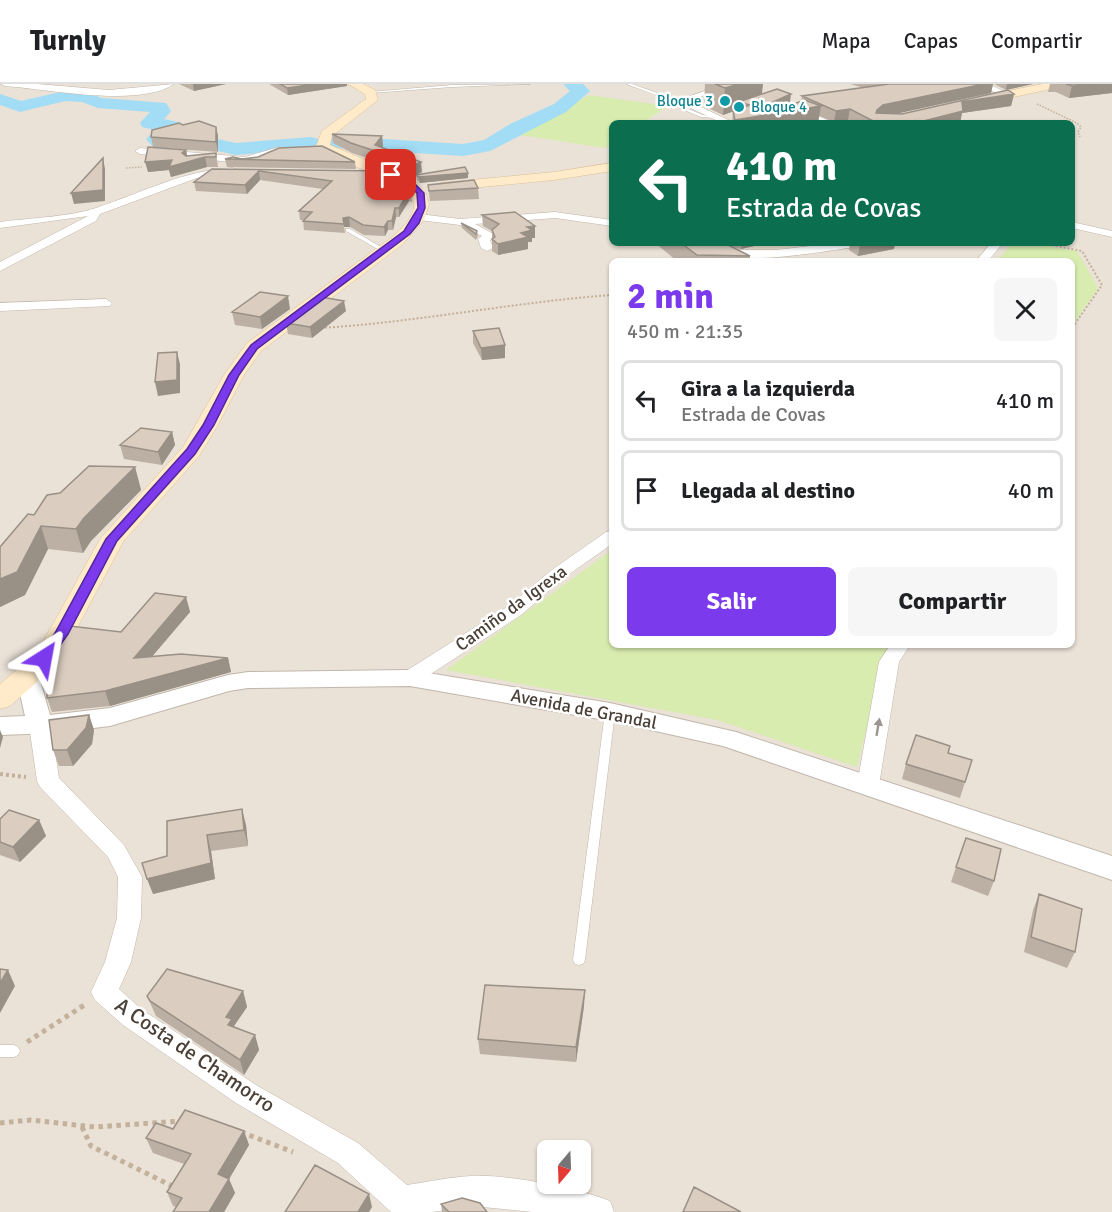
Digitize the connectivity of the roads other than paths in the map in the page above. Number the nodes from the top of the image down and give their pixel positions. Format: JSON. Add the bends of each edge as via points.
{"nodes":[{"id":1,"x":3,"y":84,"type":"edge"},
{"id":2,"x":170,"y":84,"type":"edge"},
{"id":3,"x":354,"y":84,"type":"edge"},
{"id":4,"x":528,"y":84,"type":"edge"},
{"id":5,"x":628,"y":84,"type":"edge"},
{"id":6,"x":982,"y":84,"type":"edge"},
{"id":7,"x":1060,"y":84,"type":"edge"},
{"id":8,"x":371,"y":92,"type":"junction"},
{"id":9,"x":1004,"y":96,"type":"junction"},
{"id":10,"x":962,"y":104,"type":"edge"},
{"id":11,"x":694,"y":107,"type":"junction"},
{"id":12,"x":789,"y":108,"type":"edge"},
{"id":13,"x":803,"y":113,"type":"junction"},
{"id":14,"x":721,"y":116,"type":"edge"},
{"id":15,"x":786,"y":120,"type":"edge"},
{"id":16,"x":820,"y":120,"type":"edge"},
{"id":17,"x":326,"y":149,"type":"junction"},
{"id":18,"x":140,"y":151,"type":"dead end"},
{"id":19,"x":221,"y":158,"type":"junction"},
{"id":20,"x":188,"y":163,"type":"edge"},
{"id":21,"x":245,"y":166,"type":"junction"},
{"id":22,"x":609,"y":167,"type":"edge"},
{"id":23,"x":357,"y":174,"type":"edge"},
{"id":24,"x":391,"y":175,"type":"junction"},
{"id":25,"x":418,"y":189,"type":"junction"},
{"id":26,"x":95,"y":212,"type":"junction"},
{"id":27,"x":419,"y":218,"type":"junction"},
{"id":28,"x":460,"y":222,"type":"junction"},
{"id":29,"x":609,"y":223,"type":"edge"},
{"id":30,"x":0,"y":225,"type":"edge"},
{"id":31,"x":1075,"y":226,"type":"edge"},
{"id":32,"x":348,"y":230,"type":"dead end"},
{"id":33,"x":1112,"y":234,"type":"edge"},
{"id":34,"x":839,"y":246,"type":"edge"},
{"id":35,"x":994,"y":246,"type":"edge"},
{"id":36,"x":487,"y":248,"type":"dead end"},
{"id":37,"x":385,"y":251,"type":"junction"},
{"id":38,"x":709,"y":251,"type":"edge"},
{"id":39,"x":984,"y":258,"type":"edge"},
{"id":40,"x":0,"y":267,"type":"edge"},
{"id":41,"x":106,"y":303,"type":"dead end"},
{"id":42,"x":0,"y":307,"type":"edge"},
{"id":43,"x":609,"y":538,"type":"edge"},
{"id":44,"x":898,"y":648,"type":"edge"},
{"id":45,"x":28,"y":676,"type":"junction"},
{"id":46,"x":410,"y":678,"type":"junction"},
{"id":47,"x":0,"y":700,"type":"edge"},
{"id":48,"x":610,"y":712,"type":"junction"},
{"id":49,"x":0,"y":720,"type":"edge"},
{"id":50,"x":40,"y":725,"type":"junction"},
{"id":51,"x":0,"y":726,"type":"edge"},
{"id":52,"x":868,"y":784,"type":"junction"},
{"id":53,"x":1112,"y":868,"type":"edge"},
{"id":54,"x":579,"y":960,"type":"dead end"},
{"id":55,"x":0,"y":1051,"type":"edge"},
{"id":56,"x":14,"y":1051,"type":"road end"},
{"id":57,"x":409,"y":1207,"type":"edge"},
{"id":58,"x":599,"y":1212,"type":"edge"}],
"edges":[{"from":1,"to":2,"type":"street","via":[[108,94],[135,93]]},
{"from":3,"to":8,"type":"main road"},
{"from":4,"to":8,"type":"lane"},
{"from":5,"to":14,"type":"lane","via":[[702,116]]},
{"from":6,"to":9,"type":"street"},
{"from":7,"to":9,"type":"main road"},
{"from":8,"to":17,"type":"main road","via":[[369,104],[327,134],[323,143]]},
{"from":9,"to":10,"type":"main road"},
{"from":11,"to":11,"type":"street","via":[[680,101],[731,84],[737,90]]},
{"from":11,"to":14,"type":"street"},
{"from":12,"to":13,"type":"street"},
{"from":13,"to":15,"type":"street"},
{"from":13,"to":16,"type":"street"},
{"from":17,"to":21,"type":"street","via":[[279,150]]},
{"from":17,"to":24,"type":"main road"},
{"from":18,"to":19,"type":"street"},
{"from":19,"to":20,"type":"lane"},
{"from":19,"to":21,"type":"street"},
{"from":21,"to":26,"type":"street","via":[[186,178]]},
{"from":22,"to":25,"type":"main road"},
{"from":23,"to":24,"type":"street"},
{"from":24,"to":25,"type":"main road"},
{"from":25,"to":27,"type":"main road","via":[[422,199]]},
{"from":26,"to":30,"type":"street"},
{"from":26,"to":40,"type":"street","via":[[92,219]]},
{"from":27,"to":28,"type":"street"},
{"from":27,"to":37,"type":"main road"},
{"from":28,"to":29,"type":"street","via":[[555,215]]},
{"from":28,"to":36,"type":"street","via":[[491,236],[484,239]]},
{"from":31,"to":33,"type":"street"},
{"from":32,"to":37,"type":"lane"},
{"from":34,"to":38,"type":"street","via":[[752,256]]},
{"from":35,"to":39,"type":"street"},
{"from":37,"to":45,"type":"main road","via":[[263,339],[245,358],[191,451],[112,539],[53,648]]},
{"from":41,"to":42,"type":"street"},
{"from":43,"to":46,"type":"street","name":"Camiño da Igrexa","via":[[514,610]]},
{"from":52,"to":44,"type":"street","one_way":true,"via":[[889,662]]},
{"from":45,"to":47,"type":"main road"},
{"from":45,"to":50,"type":"street"},
{"from":46,"to":48,"type":"street","name":"Avenida de Grandal"},
{"from":46,"to":50,"type":"street","name":"Avenida de Grandal","via":[[248,680],[110,717]]},
{"from":47,"to":50,"type":"street"},
{"from":48,"to":52,"type":"street","name":"Avenida de Grandal","via":[[726,738]]},
{"from":48,"to":54,"type":"lane"},
{"from":49,"to":50,"type":"street"},
{"from":50,"to":51,"type":"street"},
{"from":50,"to":57,"type":"street","name":"A Costa de Chamorro","via":[[48,780],[116,851],[130,877],[129,918],[118,962],[104,992],[132,1017],[236,1087],[348,1153]]},
{"from":52,"to":53,"type":"street","name":"Avenida de Grandal"},
{"from":55,"to":56,"type":"lane"},
{"from":57,"to":58,"type":"street","via":[[473,1191],[535,1197]]}]}
